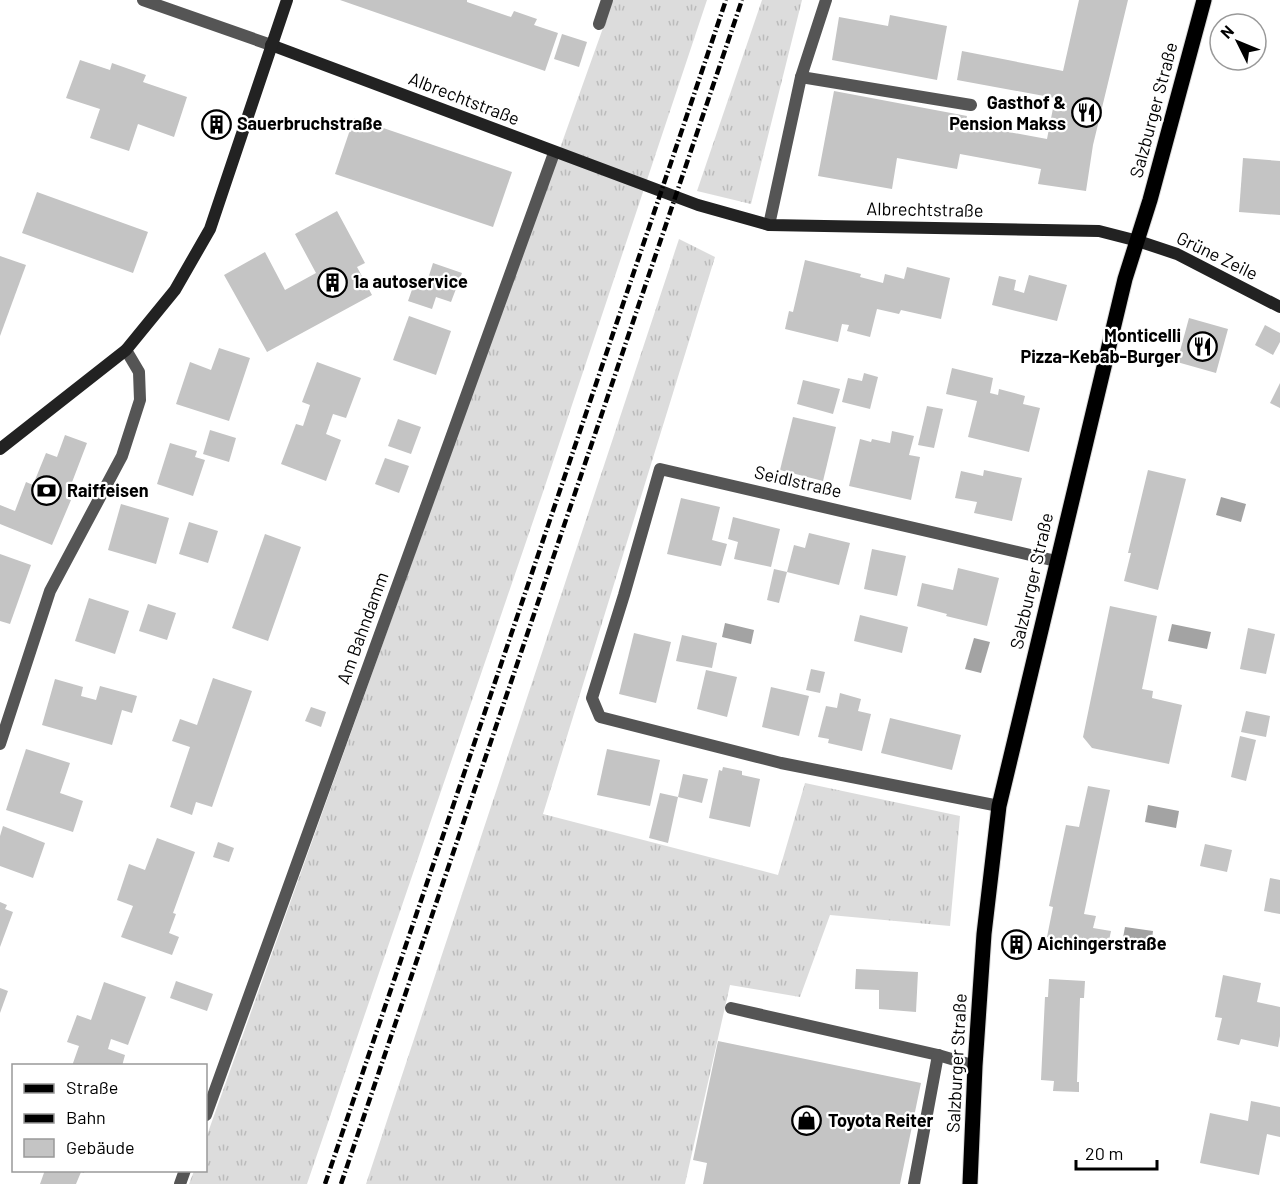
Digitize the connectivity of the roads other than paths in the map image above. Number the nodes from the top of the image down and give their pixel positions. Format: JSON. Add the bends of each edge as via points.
{"nodes":[{"id":1,"x":143,"y":0,"type":"edge"},
{"id":2,"x":287,"y":0,"type":"edge"},
{"id":3,"x":607,"y":0,"type":"edge"},
{"id":4,"x":826,"y":0,"type":"edge"},
{"id":5,"x":1204,"y":0,"type":"edge"},
{"id":6,"x":599,"y":24,"type":"dead end"},
{"id":7,"x":271,"y":45,"type":"junction"},
{"id":8,"x":801,"y":76,"type":"junction"},
{"id":9,"x":971,"y":105,"type":"dead end"},
{"id":10,"x":554,"y":153,"type":"junction"},
{"id":11,"x":769,"y":225,"type":"junction"},
{"id":12,"x":1137,"y":241,"type":"junction"},
{"id":13,"x":1280,"y":307,"type":"edge"},
{"id":14,"x":126,"y":350,"type":"junction"},
{"id":15,"x":0,"y":449,"type":"edge"},
{"id":16,"x":1056,"y":561,"type":"junction"},
{"id":17,"x":0,"y":744,"type":"edge"},
{"id":18,"x":999,"y":806,"type":"junction"},
{"id":19,"x":731,"y":1008,"type":"dead end"},
{"id":20,"x":938,"y":1055,"type":"junction"},
{"id":21,"x":975,"y":1066,"type":"junction"},
{"id":22,"x":207,"y":1112,"type":"edge"},
{"id":23,"x":914,"y":1184,"type":"edge"},
{"id":24,"x":970,"y":1184,"type":"edge"}],
"edges":[{"from":1,"to":7,"type":"street"},
{"from":2,"to":7,"type":"street"},
{"from":3,"to":6,"type":"street"},
{"from":4,"to":8,"type":"street"},
{"from":5,"to":12,"type":"main road","name":"Salzburger Straße"},
{"from":7,"to":10,"type":"street","name":"Albrechtstraße"},
{"from":7,"to":14,"type":"street","via":[[210,229],[175,290]]},
{"from":8,"to":9,"type":"street"},
{"from":8,"to":11,"type":"street"},
{"from":10,"to":11,"type":"street","name":"Albrechtstraße","via":[[698,205]]},
{"from":10,"to":22,"type":"street","name":"Am Bahndamm"},
{"from":11,"to":12,"type":"street","name":"Albrechtstraße","via":[[1099,231]]},
{"from":12,"to":13,"type":"street","name":"Grüne Zeile","via":[[1178,254]]},
{"from":12,"to":16,"type":"main road","name":"Salzburger Straße"},
{"from":14,"to":15,"type":"street"},
{"from":14,"to":17,"type":"street","via":[[139,372],[140,400],[133,422],[122,456],[50,591]]},
{"from":16,"to":18,"type":"main road","name":"Salzburger Straße"},
{"from":16,"to":18,"type":"street","name":"Seidlstraße","via":[[660,469],[592,698],[600,717],[782,763]]},
{"from":18,"to":21,"type":"main road","name":"Salzburger Straße","via":[[984,934]]},
{"from":19,"to":20,"type":"street"},
{"from":20,"to":21,"type":"street"},
{"from":20,"to":23,"type":"street"},
{"from":21,"to":24,"type":"main road","name":"Salzburger Straße"}]}
